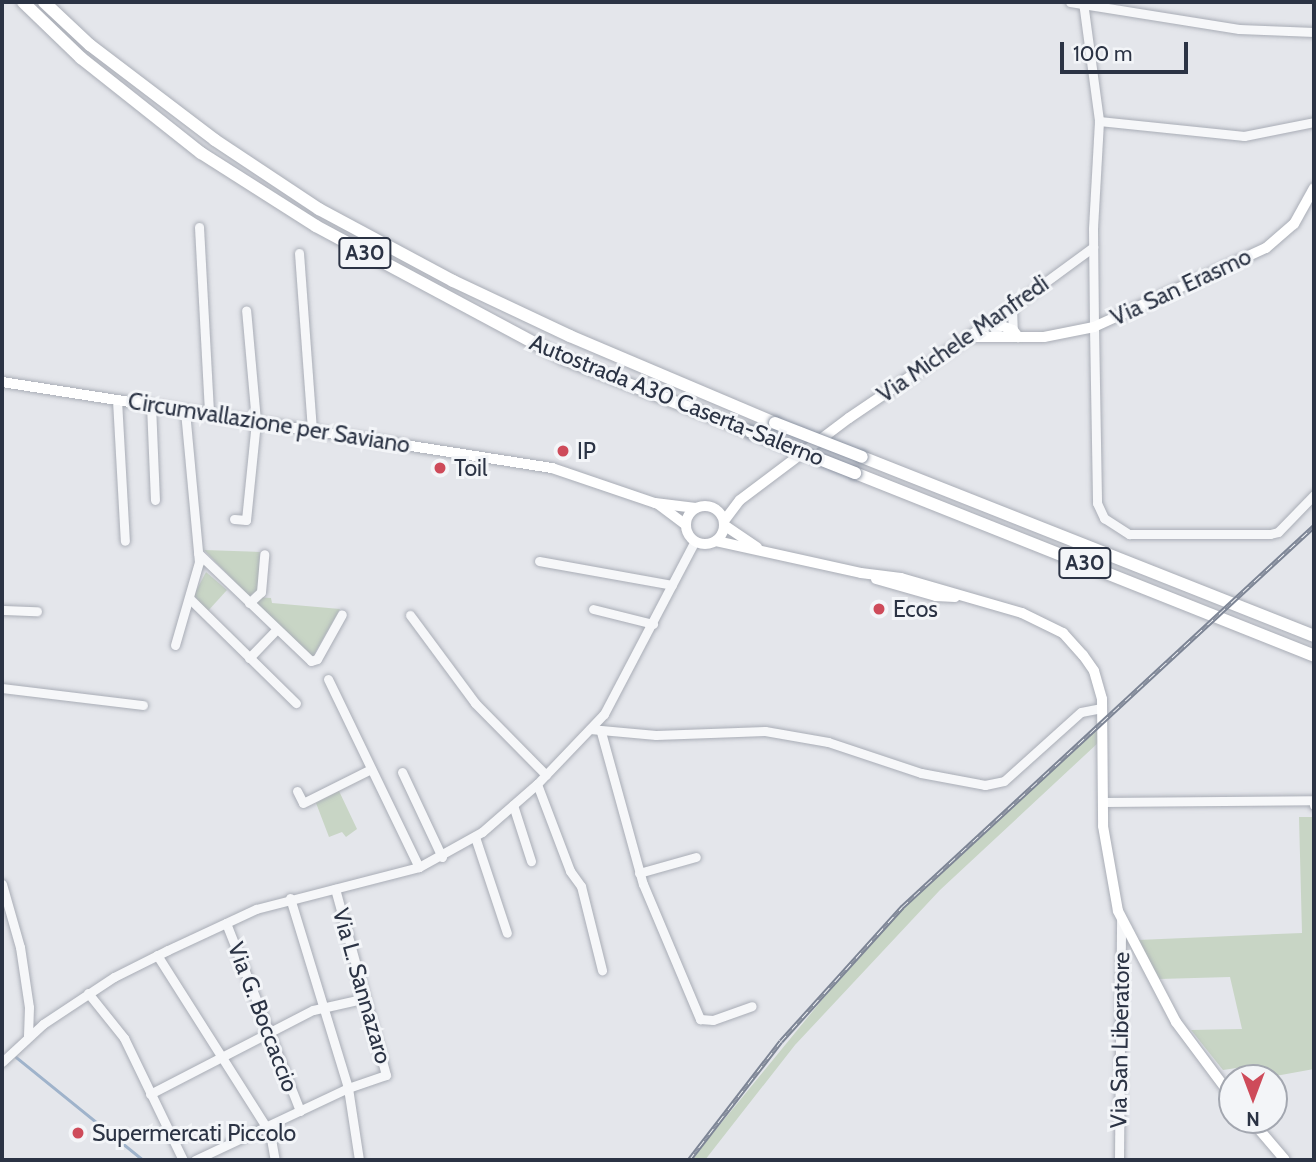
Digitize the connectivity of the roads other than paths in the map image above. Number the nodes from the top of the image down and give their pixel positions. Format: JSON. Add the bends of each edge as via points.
{"nodes":[{"id":1,"x":23,"y":2,"type":"edge"},
{"id":2,"x":44,"y":2,"type":"edge"},
{"id":3,"x":1070,"y":2,"type":"edge"},
{"id":4,"x":1082,"y":3,"type":"edge"},
{"id":5,"x":1314,"y":32,"type":"edge"},
{"id":6,"x":1099,"y":121,"type":"junction"},
{"id":7,"x":1314,"y":122,"type":"edge"},
{"id":8,"x":1314,"y":188,"type":"edge"},
{"id":9,"x":199,"y":227,"type":"dead end"},
{"id":10,"x":1093,"y":247,"type":"junction"},
{"id":11,"x":299,"y":253,"type":"dead end"},
{"id":12,"x":1012,"y":306,"type":"junction"},
{"id":13,"x":246,"y":310,"type":"dead end"},
{"id":14,"x":991,"y":322,"type":"junction"},
{"id":15,"x":1094,"y":327,"type":"junction"},
{"id":16,"x":1016,"y":333,"type":"junction"},
{"id":17,"x":999,"y":336,"type":"junction"},
{"id":18,"x":971,"y":337,"type":"junction"},
{"id":19,"x":2,"y":382,"type":"edge"},
{"id":20,"x":117,"y":400,"type":"junction"},
{"id":21,"x":151,"y":405,"type":"junction"},
{"id":22,"x":185,"y":411,"type":"junction"},
{"id":23,"x":209,"y":414,"type":"junction"},
{"id":24,"x":256,"y":421,"type":"junction"},
{"id":25,"x":312,"y":430,"type":"junction"},
{"id":26,"x":1314,"y":495,"type":"edge"},
{"id":27,"x":155,"y":500,"type":"dead end"},
{"id":28,"x":740,"y":500,"type":"junction"},
{"id":29,"x":656,"y":503,"type":"junction"},
{"id":30,"x":713,"y":507,"type":"junction"},
{"id":31,"x":696,"y":508,"type":"junction"},
{"id":32,"x":234,"y":519,"type":"dead end"},
{"id":33,"x":724,"y":523,"type":"junction"},
{"id":34,"x":685,"y":525,"type":"junction"},
{"id":35,"x":125,"y":541,"type":"dead end"},
{"id":36,"x":695,"y":541,"type":"junction"},
{"id":37,"x":716,"y":541,"type":"junction"},
{"id":38,"x":766,"y":551,"type":"junction"},
{"id":39,"x":198,"y":553,"type":"junction"},
{"id":40,"x":264,"y":554,"type":"dead end"},
{"id":41,"x":539,"y":561,"type":"dead end"},
{"id":42,"x":672,"y":585,"type":"junction"},
{"id":43,"x":189,"y":598,"type":"junction"},
{"id":44,"x":249,"y":603,"type":"junction"},
{"id":45,"x":593,"y":609,"type":"dead end"},
{"id":46,"x":2,"y":610,"type":"edge"},
{"id":47,"x":37,"y":611,"type":"dead end"},
{"id":48,"x":342,"y":614,"type":"dead end"},
{"id":49,"x":410,"y":615,"type":"dead end"},
{"id":50,"x":653,"y":624,"type":"junction"},
{"id":51,"x":277,"y":629,"type":"junction"},
{"id":52,"x":1314,"y":636,"type":"edge"},
{"id":53,"x":175,"y":645,"type":"dead end"},
{"id":54,"x":1314,"y":656,"type":"edge"},
{"id":55,"x":249,"y":658,"type":"junction"},
{"id":56,"x":328,"y":679,"type":"dead end"},
{"id":57,"x":2,"y":688,"type":"edge"},
{"id":58,"x":296,"y":704,"type":"dead end"},
{"id":59,"x":1102,"y":704,"type":"junction"},
{"id":60,"x":143,"y":705,"type":"dead end"},
{"id":61,"x":590,"y":729,"type":"junction"},
{"id":62,"x":601,"y":732,"type":"junction"},
{"id":63,"x":371,"y":769,"type":"junction"},
{"id":64,"x":401,"y":772,"type":"dead end"},
{"id":65,"x":546,"y":775,"type":"junction"},
{"id":66,"x":537,"y":784,"type":"junction"},
{"id":67,"x":297,"y":791,"type":"dead end"},
{"id":68,"x":1103,"y":802,"type":"junction"},
{"id":69,"x":513,"y":805,"type":"junction"},
{"id":70,"x":1314,"y":805,"type":"edge"},
{"id":71,"x":475,"y":836,"type":"junction"},
{"id":72,"x":442,"y":856,"type":"junction"},
{"id":73,"x":696,"y":857,"type":"dead end"},
{"id":74,"x":531,"y":862,"type":"dead end"},
{"id":75,"x":419,"y":867,"type":"junction"},
{"id":76,"x":639,"y":873,"type":"junction"},
{"id":77,"x":2,"y":884,"type":"edge"},
{"id":78,"x":335,"y":889,"type":"junction"},
{"id":79,"x":290,"y":898,"type":"junction"},
{"id":80,"x":1121,"y":920,"type":"junction"},
{"id":81,"x":226,"y":923,"type":"junction"},
{"id":82,"x":508,"y":933,"type":"dead end"},
{"id":83,"x":158,"y":955,"type":"junction"},
{"id":84,"x":602,"y":970,"type":"dead end"},
{"id":85,"x":88,"y":993,"type":"junction"},
{"id":86,"x":362,"y":999,"type":"junction"},
{"id":87,"x":752,"y":1006,"type":"dead end"},
{"id":88,"x":29,"y":1007,"type":"junction"},
{"id":89,"x":326,"y":1007,"type":"junction"},
{"id":90,"x":43,"y":1024,"type":"junction"},
{"id":91,"x":268,"y":1034,"type":"junction"},
{"id":92,"x":27,"y":1036,"type":"junction"},
{"id":93,"x":221,"y":1057,"type":"junction"},
{"id":94,"x":3,"y":1060,"type":"edge"},
{"id":95,"x":1218,"y":1078,"type":"edge"},
{"id":96,"x":348,"y":1088,"type":"junction"},
{"id":97,"x":150,"y":1094,"type":"junction"},
{"id":98,"x":300,"y":1111,"type":"junction"},
{"id":99,"x":263,"y":1128,"type":"junction"},
{"id":100,"x":1263,"y":1134,"type":"edge"},
{"id":101,"x":183,"y":1160,"type":"edge"},
{"id":102,"x":195,"y":1160,"type":"edge"},
{"id":103,"x":275,"y":1160,"type":"edge"},
{"id":104,"x":359,"y":1160,"type":"edge"},
{"id":105,"x":1119,"y":1160,"type":"edge"},
{"id":106,"x":1285,"y":1160,"type":"edge"}],
"edges":[{"from":1,"to":54,"type":"highway","name":"Autostrada A30 Caserta-Salerno","number":"A30","bridge":true,"via":[[81,58],[201,153],[316,226],[564,359]]},
{"from":2,"to":52,"type":"highway","name":"Autostrada A30 Caserta-Salerno","number":"A30","bridge":true,"via":[[90,45],[204,131],[319,209],[453,281],[775,423]]},
{"from":3,"to":4,"type":"street"},
{"from":4,"to":5,"type":"street","via":[[1239,29]]},
{"from":4,"to":6,"type":"street"},
{"from":6,"to":7,"type":"street","via":[[1244,136]]},
{"from":6,"to":10,"type":"street"},
{"from":8,"to":15,"type":"main road","name":"Via San Erasmo","via":[[1294,224],[1266,248]]},
{"from":9,"to":23,"type":"street"},
{"from":10,"to":12,"type":"street","name":"Via Michele Manfredi"},
{"from":10,"to":15,"type":"street"},
{"from":11,"to":25,"type":"street"},
{"from":12,"to":14,"type":"street","name":"Via Michele Manfredi"},
{"from":12,"to":16,"type":"street"},
{"from":13,"to":24,"type":"street"},
{"from":14,"to":16,"type":"main road","name":"Via San Erasmo"},
{"from":14,"to":17,"type":"street"},
{"from":14,"to":18,"type":"main road","name":"Via Michele Manfredi"},
{"from":15,"to":16,"type":"main road","name":"Via San Erasmo"},
{"from":15,"to":26,"type":"street","via":[[1097,503],[1104,518],[1129,534],[1270,534],[1278,532]]},
{"from":16,"to":17,"type":"main road","name":"Via San Erasmo"},
{"from":17,"to":18,"type":"main road","name":"Via San Erasmo"},
{"from":18,"to":28,"type":"main road","name":"Via Michele Manfredi","via":[[832,430]]},
{"from":19,"to":20,"type":"main road","name":"Circumvallazione per Saviano"},
{"from":20,"to":21,"type":"main road","name":"Circumvallazione per Saviano"},
{"from":20,"to":35,"type":"street"},
{"from":21,"to":22,"type":"main road","name":"Circumvallazione per Saviano"},
{"from":21,"to":27,"type":"street"},
{"from":22,"to":23,"type":"main road","name":"Circumvallazione per Saviano"},
{"from":22,"to":39,"type":"street"},
{"from":23,"to":24,"type":"main road","name":"Circumvallazione per Saviano"},
{"from":24,"to":25,"type":"main road","name":"Circumvallazione per Saviano"},
{"from":24,"to":32,"type":"street","via":[[246,520]]},
{"from":25,"to":29,"type":"main road","name":"Circumvallazione per Saviano","via":[[552,468]]},
{"from":28,"to":30,"type":"main road"},
{"from":28,"to":33,"type":"main road"},
{"from":29,"to":31,"type":"main road","name":"Circumvallazione per Saviano"},
{"from":29,"to":34,"type":"main road","name":"Circumvallazione per Saviano"},
{"from":30,"to":31,"type":"main road"},
{"from":30,"to":33,"type":"main road"},
{"from":31,"to":34,"type":"main road"},
{"from":33,"to":37,"type":"main road"},
{"from":33,"to":38,"type":"main road"},
{"from":34,"to":36,"type":"main road"},
{"from":36,"to":37,"type":"main road"},
{"from":36,"to":42,"type":"street"},
{"from":37,"to":38,"type":"main road"},
{"from":38,"to":59,"type":"main road","via":[[867,575],[901,578],[1022,613],[1063,633],[1094,671]]},
{"from":39,"to":43,"type":"street"},
{"from":39,"to":44,"type":"street"},
{"from":40,"to":44,"type":"street","via":[[261,592]]},
{"from":41,"to":42,"type":"street"},
{"from":42,"to":50,"type":"street"},
{"from":43,"to":53,"type":"street"},
{"from":43,"to":55,"type":"street"},
{"from":44,"to":51,"type":"street"},
{"from":45,"to":50,"type":"street"},
{"from":46,"to":47,"type":"street"},
{"from":48,"to":51,"type":"street","via":[[315,662]]},
{"from":49,"to":65,"type":"street","via":[[475,703]]},
{"from":50,"to":61,"type":"street","via":[[604,714]]},
{"from":51,"to":55,"type":"street"},
{"from":55,"to":58,"type":"street"},
{"from":56,"to":63,"type":"street"},
{"from":57,"to":60,"type":"street"},
{"from":59,"to":62,"type":"street","via":[[1081,712],[1004,781],[985,785],[921,773],[828,742],[765,731]]},
{"from":59,"to":68,"type":"main road"},
{"from":61,"to":62,"type":"street"},
{"from":61,"to":65,"type":"street"},
{"from":62,"to":76,"type":"street"},
{"from":63,"to":67,"type":"street","via":[[303,803]]},
{"from":63,"to":75,"type":"street"},
{"from":64,"to":72,"type":"street"},
{"from":65,"to":66,"type":"street"},
{"from":66,"to":69,"type":"street"},
{"from":66,"to":84,"type":"street","via":[[570,872],[581,886]]},
{"from":68,"to":70,"type":"street","via":[[1314,800]]},
{"from":68,"to":80,"type":"main road","via":[[1106,854]]},
{"from":69,"to":71,"type":"street"},
{"from":69,"to":74,"type":"street"},
{"from":71,"to":72,"type":"street"},
{"from":71,"to":82,"type":"street"},
{"from":72,"to":75,"type":"street"},
{"from":73,"to":76,"type":"street"},
{"from":75,"to":78,"type":"street"},
{"from":76,"to":87,"type":"street","via":[[700,1019],[713,1020]]},
{"from":77,"to":88,"type":"street","via":[[20,947]]},
{"from":78,"to":79,"type":"street"},
{"from":78,"to":86,"type":"street","name":"Via L. Sannazaro"},
{"from":79,"to":81,"type":"street"},
{"from":79,"to":89,"type":"street"},
{"from":80,"to":95,"type":"main road","via":[[1176,1022]]},
{"from":80,"to":105,"type":"street","name":"Via San Liberatore"},
{"from":81,"to":83,"type":"street"},
{"from":81,"to":91,"type":"street","name":"Via G. Boccaccio"},
{"from":83,"to":85,"type":"street"},
{"from":83,"to":93,"type":"street"},
{"from":85,"to":90,"type":"street"},
{"from":85,"to":97,"type":"street","via":[[124,1038]]},
{"from":86,"to":89,"type":"street"},
{"from":86,"to":96,"type":"street","name":"Via L. Sannazaro","via":[[386,1074]]},
{"from":88,"to":90,"type":"street"},
{"from":88,"to":92,"type":"street"},
{"from":89,"to":91,"type":"street"},
{"from":89,"to":96,"type":"street"},
{"from":90,"to":92,"type":"street"},
{"from":91,"to":93,"type":"street"},
{"from":91,"to":98,"type":"street","name":"Via G. Boccaccio"},
{"from":92,"to":94,"type":"street"},
{"from":93,"to":97,"type":"street"},
{"from":93,"to":99,"type":"street"},
{"from":96,"to":98,"type":"street","name":"Via L. Sannazaro"},
{"from":96,"to":104,"type":"street"},
{"from":97,"to":101,"type":"street"},
{"from":98,"to":99,"type":"street","name":"Via L. Sannazaro"},
{"from":99,"to":102,"type":"street","name":"Via L. Sannazaro"},
{"from":99,"to":103,"type":"street","via":[[270,1133]]},
{"from":100,"to":106,"type":"main road"}]}
